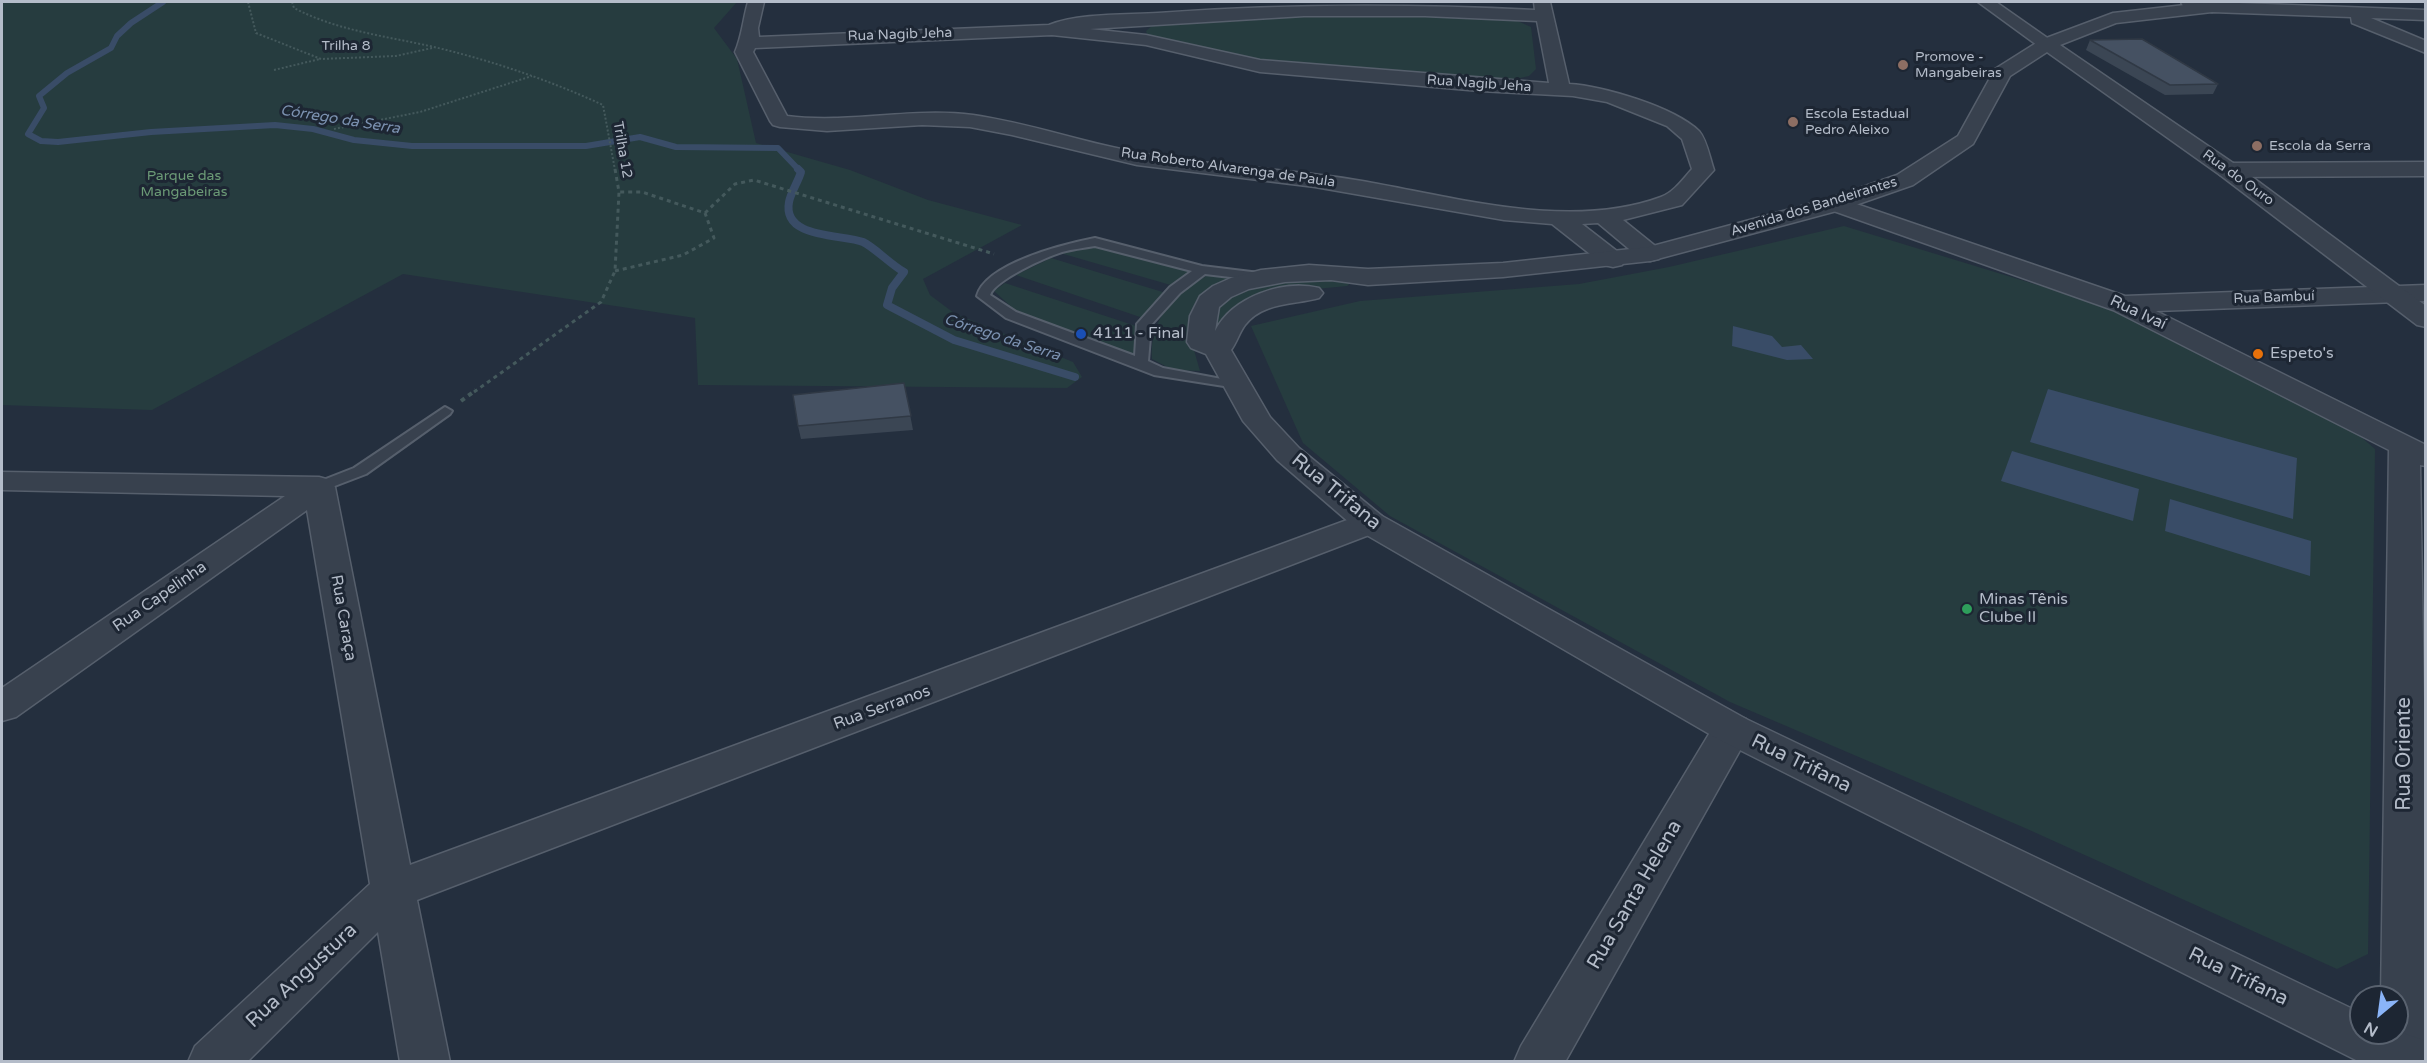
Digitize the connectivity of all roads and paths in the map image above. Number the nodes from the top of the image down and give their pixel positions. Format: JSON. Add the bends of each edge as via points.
{"nodes":[{"id":1,"x":248,"y":2,"type":"edge"},
{"id":2,"x":292,"y":2,"type":"edge"},
{"id":3,"x":756,"y":2,"type":"edge"},
{"id":4,"x":1986,"y":2,"type":"edge"},
{"id":5,"x":2189,"y":2,"type":"edge"},
{"id":6,"x":2212,"y":7,"type":"junction"},
{"id":7,"x":1544,"y":9,"type":"edge"},
{"id":8,"x":2356,"y":15,"type":"junction"},
{"id":9,"x":2426,"y":15,"type":"edge"},
{"id":10,"x":1154,"y":16,"type":"junction"},
{"id":11,"x":2426,"y":24,"type":"edge"},
{"id":12,"x":1052,"y":30,"type":"junction"},
{"id":13,"x":1131,"y":38,"type":"junction"},
{"id":14,"x":748,"y":43,"type":"junction"},
{"id":15,"x":2047,"y":44,"type":"junction"},
{"id":16,"x":436,"y":48,"type":"junction"},
{"id":17,"x":2426,"y":48,"type":"edge"},
{"id":18,"x":2025,"y":57,"type":"junction"},
{"id":19,"x":321,"y":59,"type":"junction"},
{"id":20,"x":2071,"y":61,"type":"junction"},
{"id":21,"x":274,"y":70,"type":"dead end"},
{"id":22,"x":533,"y":76,"type":"junction"},
{"id":23,"x":1560,"y":89,"type":"junction"},
{"id":24,"x":334,"y":129,"type":"dead end"},
{"id":25,"x":2426,"y":169,"type":"edge"},
{"id":26,"x":2228,"y":170,"type":"junction"},
{"id":27,"x":619,"y":192,"type":"junction"},
{"id":28,"x":1836,"y":204,"type":"junction"},
{"id":29,"x":705,"y":213,"type":"junction"},
{"id":30,"x":1604,"y":216,"type":"junction"},
{"id":31,"x":1558,"y":217,"type":"junction"},
{"id":32,"x":1650,"y":254,"type":"junction"},
{"id":33,"x":1612,"y":260,"type":"junction"},
{"id":34,"x":1023,"y":264,"type":"junction"},
{"id":35,"x":1202,"y":270,"type":"junction"},
{"id":36,"x":615,"y":271,"type":"junction"},
{"id":37,"x":1264,"y":277,"type":"junction"},
{"id":38,"x":1368,"y":278,"type":"junction"},
{"id":39,"x":2426,"y":293,"type":"edge"},
{"id":40,"x":2392,"y":294,"type":"junction"},
{"id":41,"x":2122,"y":304,"type":"junction"},
{"id":42,"x":2426,"y":319,"type":"edge"},
{"id":43,"x":1217,"y":349,"type":"junction"},
{"id":44,"x":1141,"y":363,"type":"junction"},
{"id":45,"x":1238,"y":386,"type":"junction"},
{"id":46,"x":445,"y":411,"type":"joint"},
{"id":47,"x":2415,"y":452,"type":"edge"},
{"id":48,"x":2,"y":480,"type":"edge"},
{"id":49,"x":319,"y":487,"type":"junction"},
{"id":50,"x":1370,"y":523,"type":"junction"},
{"id":51,"x":2,"y":707,"type":"edge"},
{"id":52,"x":1732,"y":729,"type":"junction"},
{"id":53,"x":393,"y":890,"type":"junction"},
{"id":54,"x":2410,"y":1061,"type":"edge"},
{"id":55,"x":212,"y":1062,"type":"edge"},
{"id":56,"x":425,"y":1062,"type":"edge"},
{"id":57,"x":1538,"y":1062,"type":"edge"}],
"edges":[{"from":1,"to":19,"type":"path","name":"Trilha 8","via":[[256,33]]},
{"from":2,"to":16,"type":"path","name":"Trilha 12","via":[[294,8],[315,22]]},
{"from":3,"to":14,"type":"street","name":"Rua Roberto Alvarenga de Paula"},
{"from":4,"to":15,"type":"street","name":"Rua do Ouro"},
{"from":5,"to":6,"type":"street"},
{"from":6,"to":8,"type":"street","name":"Avenida dos Bandeirantes"},
{"from":6,"to":15,"type":"street","name":"Avenida dos Bandeirantes","via":[[2113,18]]},
{"from":7,"to":10,"type":"street","name":"Rua Nagib Jeha","via":[[1363,9]]},
{"from":7,"to":23,"type":"street"},
{"from":8,"to":9,"type":"street","name":"Avenida dos Bandeirantes"},
{"from":8,"to":11,"type":"street","name":"Avenida dos Bandeirantes"},
{"from":8,"to":17,"type":"street"},
{"from":10,"to":12,"type":"street","name":"Rua Nagib Jeha"},
{"from":10,"to":13,"type":"street","via":[[1136,26]]},
{"from":12,"to":13,"type":"street","name":"Rua Nagib Jeha"},
{"from":12,"to":14,"type":"street","name":"Rua Nagib Jeha"},
{"from":13,"to":23,"type":"street","name":"Rua Nagib Jeha","via":[[1260,66]]},
{"from":14,"to":31,"type":"street","name":"Rua Roberto Alvarenga de Paula","via":[[744,52],[780,121],[801,125],[968,120],[1031,131],[1137,159],[1341,184],[1511,214]]},
{"from":15,"to":18,"type":"street","name":"Avenida dos Bandeirantes"},
{"from":15,"to":20,"type":"street","name":"Rua do Ouro"},
{"from":16,"to":19,"type":"path","name":"Trilha 8","via":[[396,56]]},
{"from":16,"to":22,"type":"path","name":"Trilha 12"},
{"from":18,"to":20,"type":"street"},
{"from":18,"to":28,"type":"street","name":"Avenida dos Bandeirantes","via":[[2002,73],[1966,140],[1905,180]]},
{"from":19,"to":21,"type":"path"},
{"from":20,"to":26,"type":"street","name":"Rua do Ouro"},
{"from":22,"to":24,"type":"path","via":[[420,112]]},
{"from":22,"to":27,"type":"path","name":"Trilha 12","via":[[603,105]]},
{"from":23,"to":30,"type":"street","name":"Rua Nagib Jeha","via":[[1612,97],[1674,122],[1692,136],[1703,170],[1672,202]]},
{"from":25,"to":26,"type":"street"},
{"from":26,"to":40,"type":"street","name":"Rua do Ouro"},
{"from":27,"to":29,"type":"path","via":[[642,192]]},
{"from":27,"to":36,"type":"path","name":"Trilha 12"},
{"from":28,"to":32,"type":"street","name":"Avenida dos Bandeirantes"},
{"from":28,"to":41,"type":"street","name":"Rua Ivaí"},
{"from":29,"to":34,"type":"path","via":[[735,184],[754,180]]},
{"from":29,"to":36,"type":"path","via":[[714,238],[683,255]]},
{"from":30,"to":31,"type":"street"},
{"from":30,"to":32,"type":"street"},
{"from":31,"to":33,"type":"street"},
{"from":32,"to":33,"type":"street","name":"Avenida dos Bandeirantes"},
{"from":33,"to":38,"type":"street","name":"Avenida dos Bandeirantes"},
{"from":34,"to":35,"type":"lane","via":[[1058,249],[1095,242]]},
{"from":34,"to":44,"type":"lane","via":[[985,289],[983,296],[1011,315]]},
{"from":35,"to":37,"type":"lane"},
{"from":35,"to":44,"type":"lane","via":[[1175,290],[1144,324]]},
{"from":36,"to":46,"type":"path","name":"Trilha 12","via":[[601,302]]},
{"from":37,"to":38,"type":"street","name":"Avenida dos Bandeirantes","via":[[1349,272]]},
{"from":37,"to":43,"type":"street","name":"Avenida dos Bandeirantes","via":[[1230,287],[1204,310],[1201,342]]},
{"from":38,"to":43,"type":"street","name":"Avenida dos Bandeirantes","via":[[1352,289],[1262,302],[1239,315],[1227,341]]},
{"from":39,"to":40,"type":"street","name":"Rua Bambuí"},
{"from":40,"to":41,"type":"street","name":"Rua Bambuí"},
{"from":40,"to":42,"type":"street","name":"Rua do Ouro"},
{"from":41,"to":47,"type":"street","name":"Rua Ivaí"},
{"from":43,"to":45,"type":"street","name":"Avenida dos Bandeirantes"},
{"from":44,"to":45,"type":"lane","via":[[1159,372]]},
{"from":45,"to":50,"type":"street","name":"Rua Trifana","via":[[1258,421],[1288,454]]},
{"from":46,"to":49,"type":"lane","via":[[360,471]]},
{"from":47,"to":54,"type":"street","name":"Rua Oriente"},
{"from":48,"to":49,"type":"street"},
{"from":49,"to":51,"type":"street","name":"Rua Capelinha"},
{"from":49,"to":53,"type":"street","name":"Rua Caraça"},
{"from":50,"to":52,"type":"street","name":"Rua Trifana"},
{"from":50,"to":53,"type":"street","name":"Rua Serranos"},
{"from":52,"to":54,"type":"street","name":"Rua Trifana"},
{"from":52,"to":57,"type":"street","name":"Rua Santa Helena"},
{"from":53,"to":55,"type":"street","name":"Rua Angustura"},
{"from":53,"to":56,"type":"street","name":"Rua Caraça"}]}
